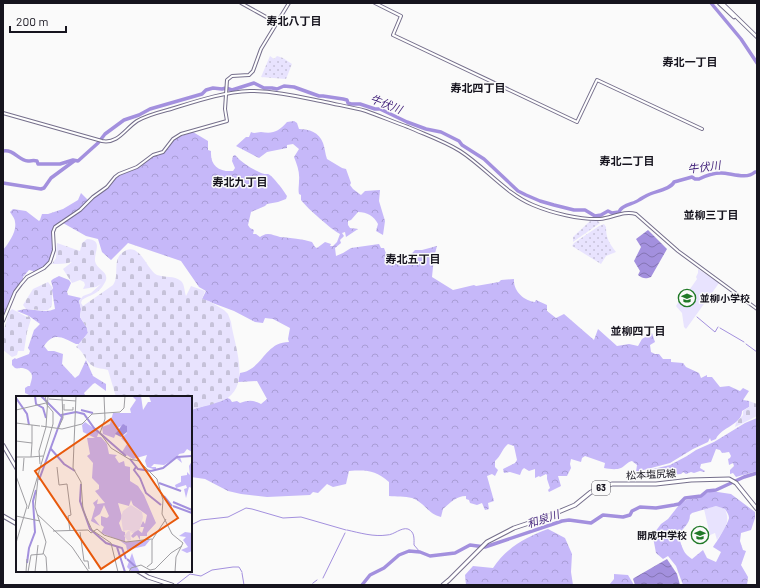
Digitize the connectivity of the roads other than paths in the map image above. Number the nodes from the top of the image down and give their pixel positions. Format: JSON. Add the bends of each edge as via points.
{"nodes":[{"id":1,"x":241,"y":3,"type":"edge"},
{"id":2,"x":289,"y":3,"type":"edge"},
{"id":3,"x":375,"y":3,"type":"edge"},
{"id":4,"x":720,"y":3,"type":"edge"},
{"id":5,"x":277,"y":23,"type":"junction"},
{"id":6,"x":757,"y":37,"type":"edge"},
{"id":7,"x":226,"y":93,"type":"junction"},
{"id":8,"x":3,"y":113,"type":"edge"},
{"id":9,"x":702,"y":129,"type":"dead end"},
{"id":10,"x":757,"y":309,"type":"edge"},
{"id":11,"x":3,"y":321,"type":"edge"},
{"id":12,"x":3,"y":445,"type":"edge"},
{"id":13,"x":16,"y":468,"type":"edge"},
{"id":14,"x":757,"y":509,"type":"edge"},
{"id":15,"x":3,"y":516,"type":"edge"},
{"id":16,"x":16,"y":523,"type":"edge"},
{"id":17,"x":140,"y":572,"type":"edge"},
{"id":18,"x":172,"y":585,"type":"edge"},
{"id":19,"x":443,"y":585,"type":"edge"}],
"edges":[{"from":1,"to":5,"type":"street"},
{"from":2,"to":5,"type":"street"},
{"from":3,"to":9,"type":"street","via":[[401,16],[393,35],[577,122],[597,80]]},
{"from":4,"to":6,"type":"main road"},
{"from":5,"to":7,"type":"street","via":[[258,54],[252,71],[249,75],[229,77]]},
{"from":7,"to":8,"type":"street","via":[[147,116],[110,142]]},
{"from":7,"to":10,"type":"street","via":[[268,92],[366,111],[436,138],[460,151],[516,196],[533,205],[590,219],[636,214],[678,251]]},
{"from":7,"to":11,"type":"street","via":[[227,121],[181,134],[163,152],[152,155],[137,167],[119,174],[80,210],[55,227],[54,250],[50,262],[20,284]]},
{"from":12,"to":13,"type":"main road"},
{"from":14,"to":19,"type":"main road","name":"松本塩尻線","number":"63","via":[[733,481],[714,479],[656,484],[612,484],[591,492],[575,505],[514,528],[481,547]]},
{"from":15,"to":16,"type":"main road"},
{"from":17,"to":18,"type":"main road"}]}
